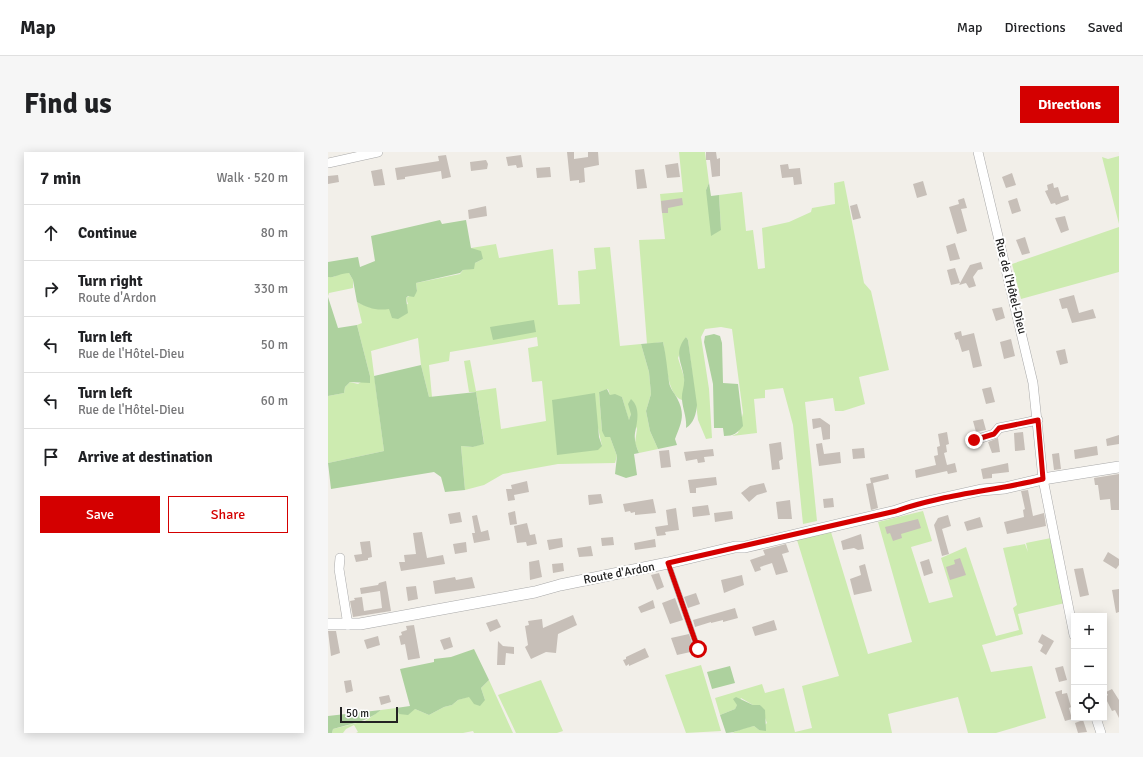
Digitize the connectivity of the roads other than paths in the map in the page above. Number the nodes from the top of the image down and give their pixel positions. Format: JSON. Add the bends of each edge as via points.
{"nodes":[{"id":1,"x":378,"y":152,"type":"edge"},
{"id":2,"x":978,"y":152,"type":"edge"},
{"id":3,"x":328,"y":162,"type":"edge"},
{"id":4,"x":1038,"y":420,"type":"junction"},
{"id":5,"x":974,"y":440,"type":"dead end"},
{"id":6,"x":1119,"y":467,"type":"edge"},
{"id":7,"x":1043,"y":479,"type":"junction"},
{"id":8,"x":340,"y":558,"type":"dead end"},
{"id":9,"x":668,"y":563,"type":"junction"},
{"id":10,"x":1071,"y":620,"type":"edge"},
{"id":11,"x":328,"y":624,"type":"edge"},
{"id":12,"x":348,"y":625,"type":"junction"},
{"id":13,"x":698,"y":649,"type":"dead end"},
{"id":14,"x":1097,"y":721,"type":"edge"},
{"id":15,"x":1101,"y":733,"type":"edge"}],
"edges":[{"from":1,"to":3,"type":"street"},
{"from":2,"to":4,"type":"street","name":"Rue de l'Hôtel-Dieu","via":[[1021,328]]},
{"from":4,"to":5,"type":"street","via":[[999,428],[994,434]]},
{"from":4,"to":7,"type":"street","name":"Rue de l'Hôtel-Dieu"},
{"from":6,"to":7,"type":"street","name":"Route d'Ardon"},
{"from":7,"to":9,"type":"street","name":"Route d'Ardon","via":[[957,495]]},
{"from":7,"to":10,"type":"street","name":"Rue de l'Hôtel-Dieu"},
{"from":8,"to":12,"type":"street","via":[[339,569]]},
{"from":9,"to":12,"type":"street","name":"Route d'Ardon","via":[[535,592]]},
{"from":9,"to":13,"type":"lane"},
{"from":11,"to":12,"type":"street","name":"Route d'Ardon"},
{"from":14,"to":15,"type":"street"}]}
